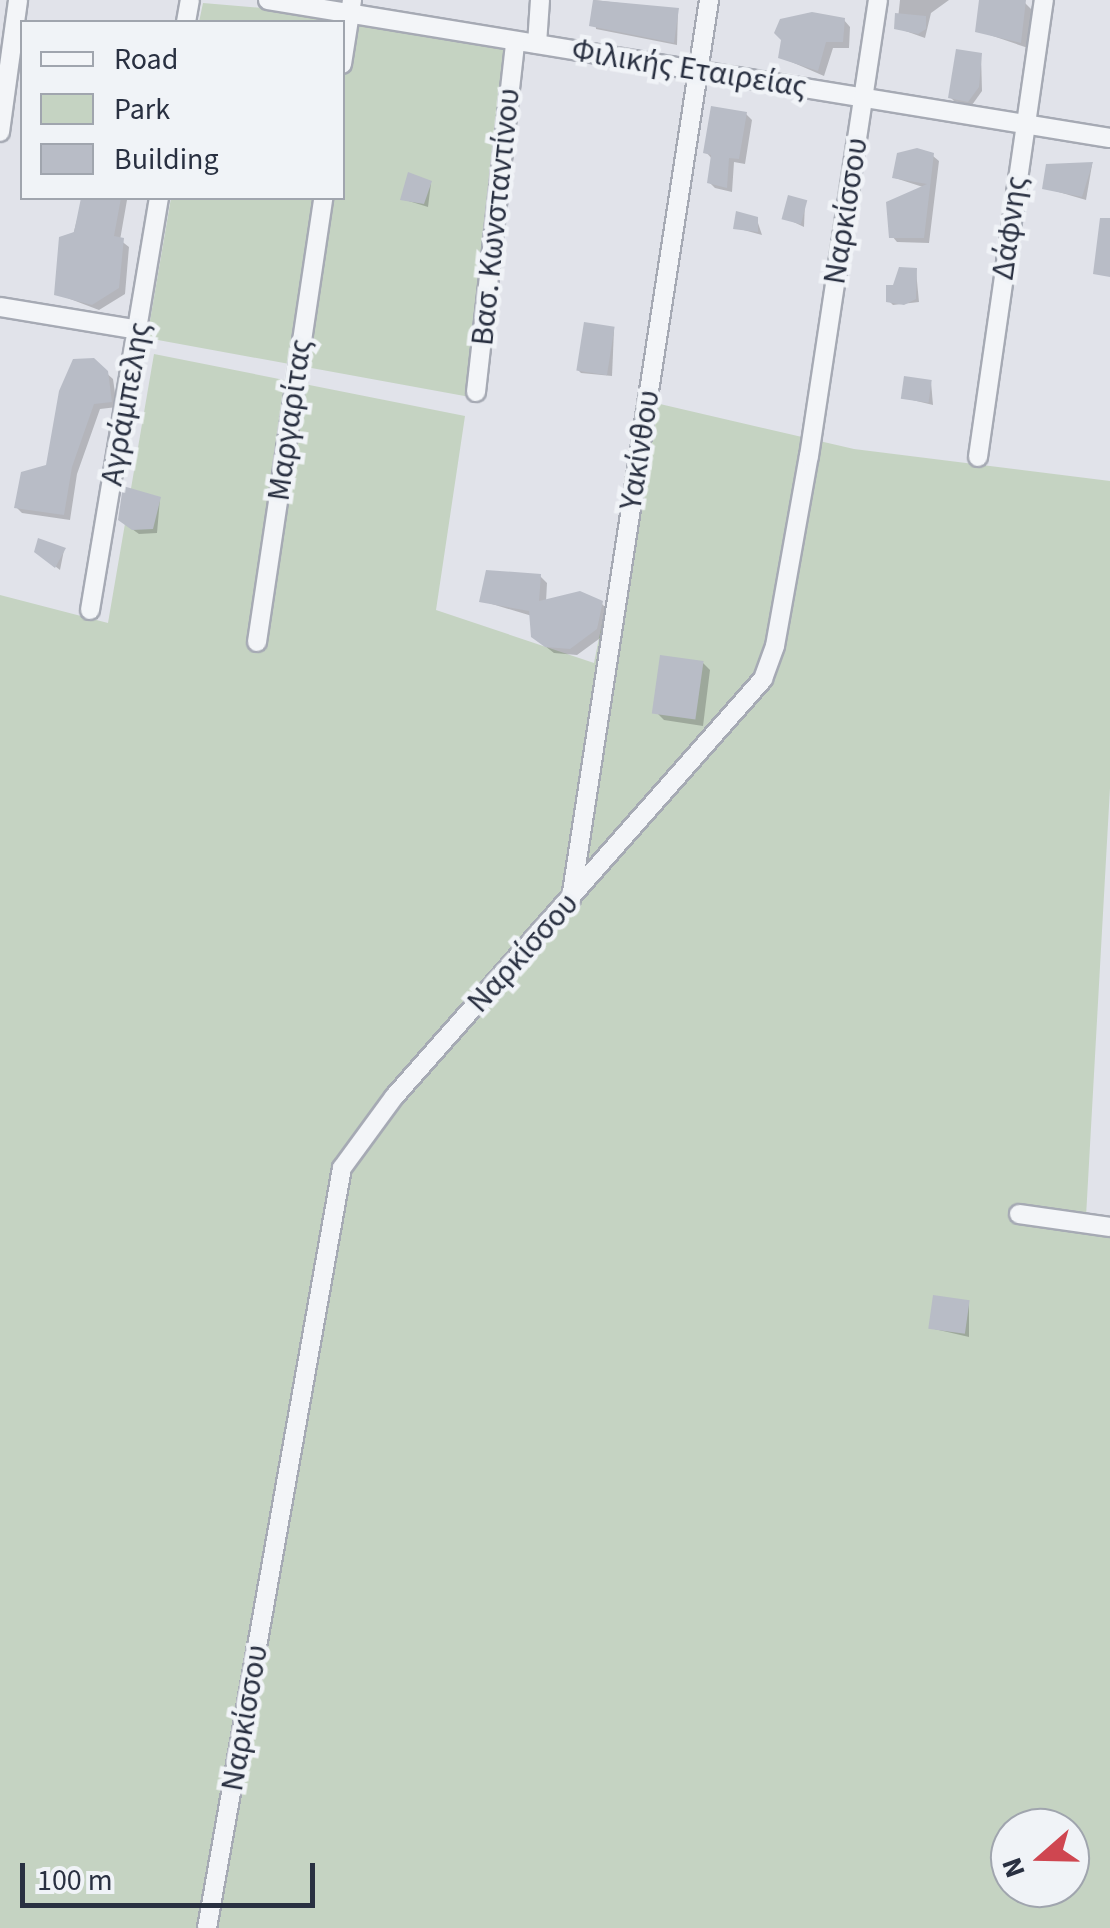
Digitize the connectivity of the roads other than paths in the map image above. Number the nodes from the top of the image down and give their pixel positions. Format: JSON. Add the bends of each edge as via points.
{"nodes":[{"id":1,"x":18,"y":0,"type":"edge"},
{"id":2,"x":268,"y":0,"type":"edge"},
{"id":3,"x":540,"y":0,"type":"edge"},
{"id":4,"x":709,"y":0,"type":"edge"},
{"id":5,"x":878,"y":0,"type":"edge"},
{"id":6,"x":1044,"y":0,"type":"edge"},
{"id":7,"x":351,"y":6,"type":"edge"},
{"id":8,"x":515,"y":42,"type":"junction"},
{"id":9,"x":537,"y":44,"type":"junction"},
{"id":10,"x":345,"y":45,"type":"edge"},
{"id":11,"x":699,"y":72,"type":"junction"},
{"id":12,"x":863,"y":96,"type":"junction"},
{"id":13,"x":1024,"y":123,"type":"junction"},
{"id":14,"x":0,"y":132,"type":"edge"},
{"id":15,"x":1110,"y":138,"type":"edge"},
{"id":16,"x":160,"y":200,"type":"edge"},
{"id":17,"x":323,"y":200,"type":"edge"},
{"id":18,"x":0,"y":307,"type":"edge"},
{"id":19,"x":139,"y":330,"type":"junction"},
{"id":20,"x":476,"y":392,"type":"dead end"},
{"id":21,"x":978,"y":456,"type":"dead end"},
{"id":22,"x":90,"y":610,"type":"dead end"},
{"id":23,"x":258,"y":642,"type":"dead end"},
{"id":24,"x":570,"y":900,"type":"junction"},
{"id":25,"x":1019,"y":1214,"type":"dead end"},
{"id":26,"x":1110,"y":1227,"type":"edge"},
{"id":27,"x":207,"y":1928,"type":"edge"}],
"edges":[{"from":1,"to":14,"type":"street"},
{"from":2,"to":7,"type":"street","name":"Φιλικής Εταιρείας"},
{"from":3,"to":9,"type":"street","name":"Βασ. Κωνσταντίνου"},
{"from":4,"to":11,"type":"street","name":"Υακίνθου"},
{"from":5,"to":12,"type":"street","name":"Ναρκίσσου"},
{"from":6,"to":13,"type":"street","name":"Δάφνης"},
{"from":7,"to":8,"type":"street","name":"Φιλικής Εταιρείας"},
{"from":7,"to":10,"type":"street"},
{"from":8,"to":9,"type":"street","name":"Φιλικής Εταιρείας"},
{"from":8,"to":20,"type":"street","name":"Βασ. Κωνσταντίνου"},
{"from":9,"to":11,"type":"street","name":"Φιλικής Εταιρείας"},
{"from":11,"to":12,"type":"street","name":"Φιλικής Εταιρείας"},
{"from":11,"to":24,"type":"street","name":"Υακίνθου"},
{"from":12,"to":13,"type":"street","name":"Φιλικής Εταιρείας"},
{"from":12,"to":24,"type":"street","name":"Ναρκίσσου","via":[[776,646],[746,704]]},
{"from":13,"to":15,"type":"street","name":"Φιλικής Εταιρείας"},
{"from":13,"to":21,"type":"street","name":"Δάφνης"},
{"from":16,"to":19,"type":"street","name":"Αγράμπελης"},
{"from":17,"to":23,"type":"street","name":"Μαργαρίτας"},
{"from":18,"to":19,"type":"street"},
{"from":19,"to":22,"type":"street","name":"Αγράμπελης"},
{"from":24,"to":27,"type":"street","name":"Ναρκίσσου","via":[[394,1097],[342,1168]]},
{"from":25,"to":26,"type":"street"}]}
